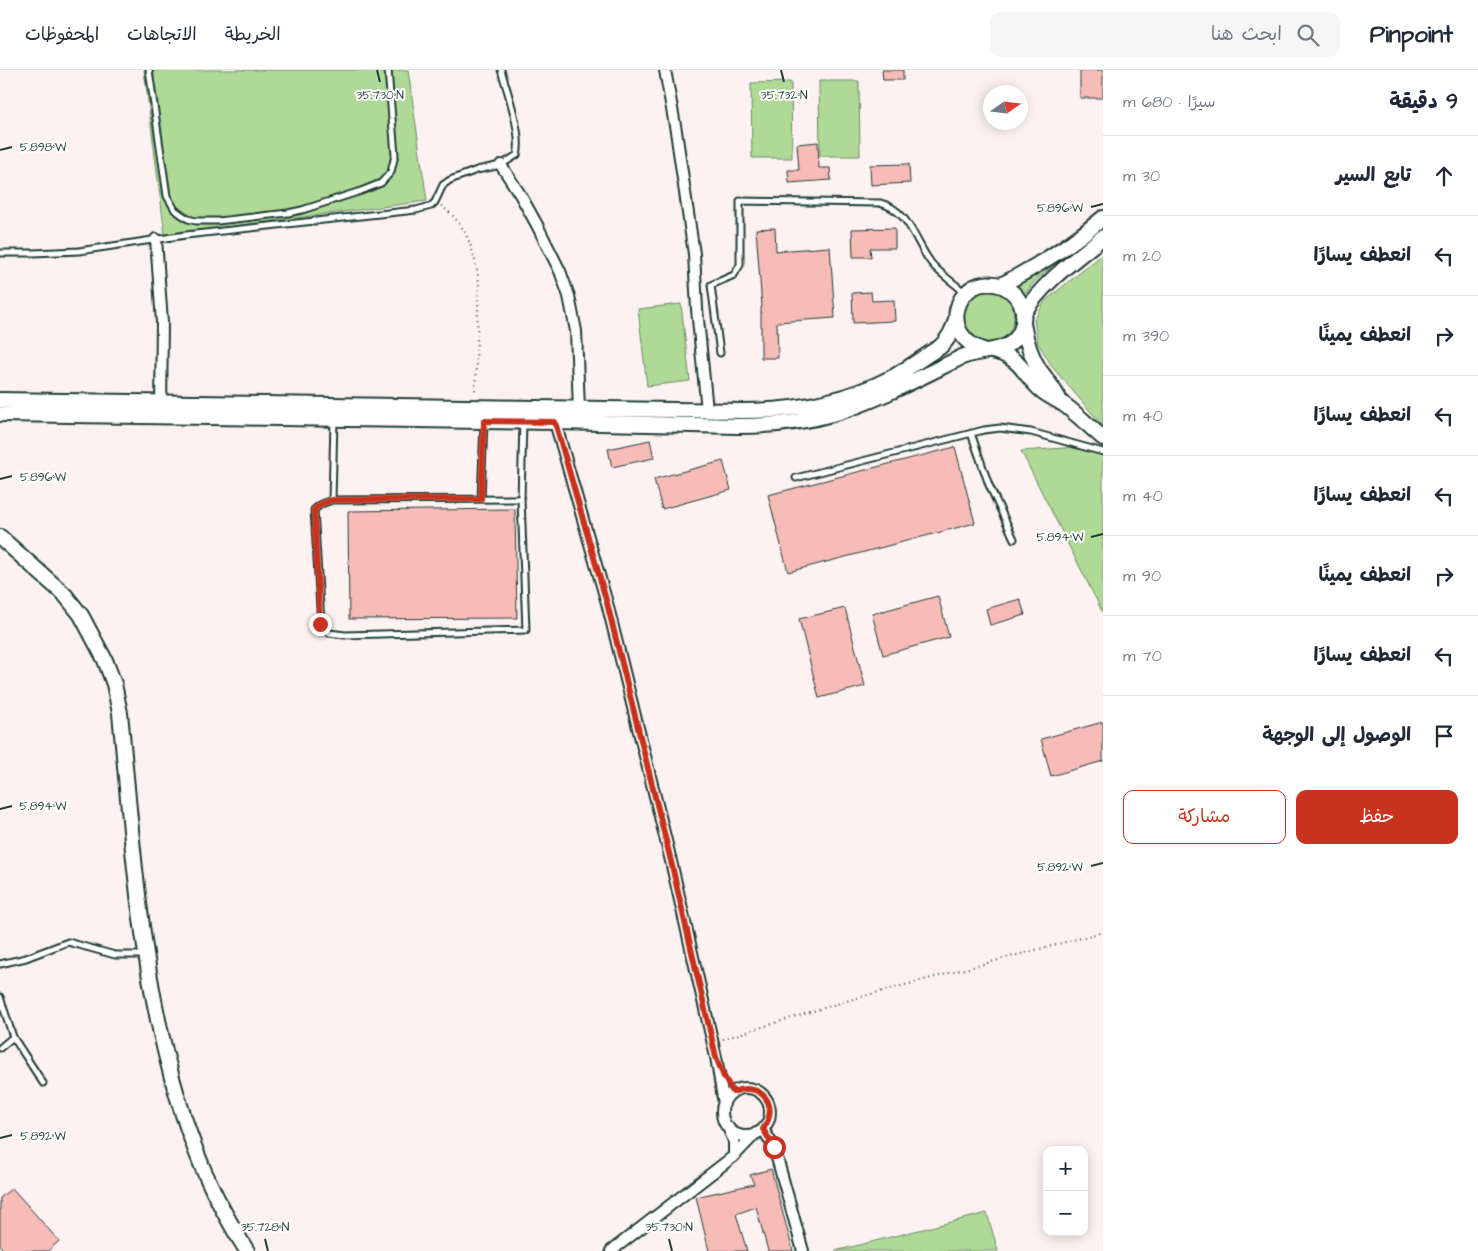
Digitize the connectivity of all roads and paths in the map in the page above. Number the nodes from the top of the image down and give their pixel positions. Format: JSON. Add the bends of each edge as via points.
{"nodes":[{"id":1,"x":149,"y":70,"type":"edge"},
{"id":2,"x":388,"y":70,"type":"edge"},
{"id":3,"x":501,"y":70,"type":"edge"},
{"id":4,"x":665,"y":70,"type":"edge"},
{"id":5,"x":501,"y":165,"type":"junction"},
{"id":6,"x":435,"y":202,"type":"junction"},
{"id":7,"x":1103,"y":218,"type":"edge"},
{"id":8,"x":1103,"y":237,"type":"edge"},
{"id":9,"x":156,"y":240,"type":"junction"},
{"id":10,"x":0,"y":253,"type":"edge"},
{"id":11,"x":1000,"y":285,"type":"junction"},
{"id":12,"x":966,"y":293,"type":"junction"},
{"id":13,"x":956,"y":319,"type":"junction"},
{"id":14,"x":1023,"y":319,"type":"junction"},
{"id":15,"x":989,"y":351,"type":"junction"},
{"id":16,"x":720,"y":353,"type":"dead end"},
{"id":17,"x":0,"y":400,"type":"edge"},
{"id":18,"x":161,"y":402,"type":"junction"},
{"id":19,"x":1061,"y":402,"type":"junction"},
{"id":20,"x":334,"y":405,"type":"junction"},
{"id":21,"x":479,"y":407,"type":"junction"},
{"id":22,"x":579,"y":409,"type":"junction"},
{"id":23,"x":707,"y":410,"type":"junction"},
{"id":24,"x":0,"y":414,"type":"edge"},
{"id":25,"x":523,"y":415,"type":"junction"},
{"id":26,"x":161,"y":417,"type":"junction"},
{"id":27,"x":334,"y":419,"type":"junction"},
{"id":28,"x":484,"y":421,"type":"junction"},
{"id":29,"x":555,"y":422,"type":"junction"},
{"id":30,"x":971,"y":433,"type":"junction"},
{"id":31,"x":1103,"y":438,"type":"edge"},
{"id":32,"x":1103,"y":452,"type":"edge"},
{"id":33,"x":796,"y":478,"type":"dead end"},
{"id":34,"x":481,"y":499,"type":"junction"},
{"id":35,"x":521,"y":499,"type":"junction"},
{"id":36,"x":332,"y":500,"type":"junction"},
{"id":37,"x":0,"y":537,"type":"edge"},
{"id":38,"x":1014,"y":539,"type":"dead end"},
{"id":39,"x":1103,"y":932,"type":"edge"},
{"id":40,"x":146,"y":955,"type":"junction"},
{"id":41,"x":0,"y":964,"type":"edge"},
{"id":42,"x":0,"y":997,"type":"edge"},
{"id":43,"x":13,"y":1037,"type":"junction"},
{"id":44,"x":712,"y":1042,"type":"junction"},
{"id":45,"x":0,"y":1048,"type":"edge"},
{"id":46,"x":716,"y":1057,"type":"junction"},
{"id":47,"x":43,"y":1083,"type":"dead end"},
{"id":48,"x":733,"y":1092,"type":"junction"},
{"id":49,"x":724,"y":1104,"type":"junction"},
{"id":50,"x":728,"y":1127,"type":"junction"},
{"id":51,"x":760,"y":1131,"type":"junction"},
{"id":52,"x":734,"y":1156,"type":"junction"},
{"id":53,"x":247,"y":1251,"type":"edge"},
{"id":54,"x":611,"y":1251,"type":"edge"},
{"id":55,"x":803,"y":1251,"type":"edge"}],
"edges":[{"from":1,"to":2,"type":"lane","via":[[167,196],[181,215],[207,222],[302,210],[385,180],[393,168],[395,155]]},
{"from":3,"to":5,"type":"lane","via":[[517,132],[518,150],[514,158]]},
{"from":4,"to":23,"type":"street","via":[[694,254]]},
{"from":5,"to":6,"type":"lane","via":[[450,180],[443,185]]},
{"from":5,"to":22,"type":"street","via":[[537,225],[569,296],[576,332]]},
{"from":6,"to":9,"type":"lane","via":[[416,210]]},
{"from":6,"to":21,"type":"path","via":[[456,219],[469,239],[477,267]]},
{"from":7,"to":11,"type":"street","via":[[1060,252]]},
{"from":8,"to":14,"type":"street","via":[[1043,288]]},
{"from":9,"to":10,"type":"lane","via":[[79,251]]},
{"from":9,"to":18,"type":"street","via":[[162,322]]},
{"from":11,"to":12,"type":"street","via":[[982,284]]},
{"from":11,"to":14,"type":"street","via":[[1016,296]]},
{"from":12,"to":13,"type":"street","via":[[960,301]]},
{"from":12,"to":16,"type":"lane","via":[[934,266],[903,216],[888,205],[740,200],[740,265],[734,275],[711,286]]},
{"from":13,"to":15,"type":"street","via":[[962,337],[969,344]]},
{"from":13,"to":23,"type":"street","via":[[950,336],[940,347],[892,377],[856,393],[780,410]]},
{"from":14,"to":15,"type":"street","via":[[1015,340],[1001,349]]},
{"from":14,"to":19,"type":"street","via":[[1034,360]]},
{"from":15,"to":19,"type":"street","via":[[1015,361],[1043,392]]},
{"from":15,"to":29,"type":"street","via":[[962,357],[856,406],[795,422],[738,426]]},
{"from":17,"to":18,"type":"street"},
{"from":18,"to":20,"type":"street"},
{"from":18,"to":26,"type":"street"},
{"from":19,"to":31,"type":"street"},
{"from":20,"to":21,"type":"street"},
{"from":20,"to":27,"type":"lane"},
{"from":21,"to":25,"type":"street"},
{"from":21,"to":28,"type":"lane"},
{"from":22,"to":23,"type":"street"},
{"from":22,"to":25,"type":"street"},
{"from":24,"to":26,"type":"street"},
{"from":25,"to":28,"type":"street"},
{"from":25,"to":29,"type":"street"},
{"from":25,"to":35,"type":"lane"},
{"from":26,"to":27,"type":"street"},
{"from":27,"to":28,"type":"street"},
{"from":27,"to":36,"type":"lane"},
{"from":28,"to":34,"type":"lane"},
{"from":29,"to":44,"type":"street","via":[[607,603]]},
{"from":30,"to":32,"type":"lane","via":[[1000,428],[1032,432]]},
{"from":30,"to":33,"type":"lane"},
{"from":30,"to":38,"type":"lane","via":[[989,485]]},
{"from":34,"to":35,"type":"lane"},
{"from":34,"to":36,"type":"lane"},
{"from":35,"to":36,"type":"lane","via":[[526,630],[345,635],[329,633],[320,624],[314,510]]},
{"from":37,"to":40,"type":"street","via":[[65,595],[105,660],[114,684],[120,713]]},
{"from":39,"to":44,"type":"path","via":[[853,998]]},
{"from":40,"to":41,"type":"lane","via":[[115,954],[68,942]]},
{"from":40,"to":53,"type":"street","via":[[159,1024],[188,1130],[222,1209]]},
{"from":42,"to":43,"type":"lane"},
{"from":43,"to":45,"type":"lane"},
{"from":43,"to":47,"type":"lane"},
{"from":44,"to":46,"type":"street"},
{"from":46,"to":48,"type":"street"},
{"from":46,"to":49,"type":"street"},
{"from":48,"to":49,"type":"street"},
{"from":48,"to":51,"type":"street","via":[[748,1088],[767,1100],[770,1115],[768,1123]]},
{"from":49,"to":50,"type":"street","via":[[722,1112]]},
{"from":50,"to":51,"type":"street","via":[[741,1135],[749,1136]]},
{"from":50,"to":52,"type":"street","via":[[734,1141]]},
{"from":51,"to":52,"type":"street"},
{"from":51,"to":55,"type":"street","via":[[774,1147]]},
{"from":52,"to":54,"type":"street"}]}
